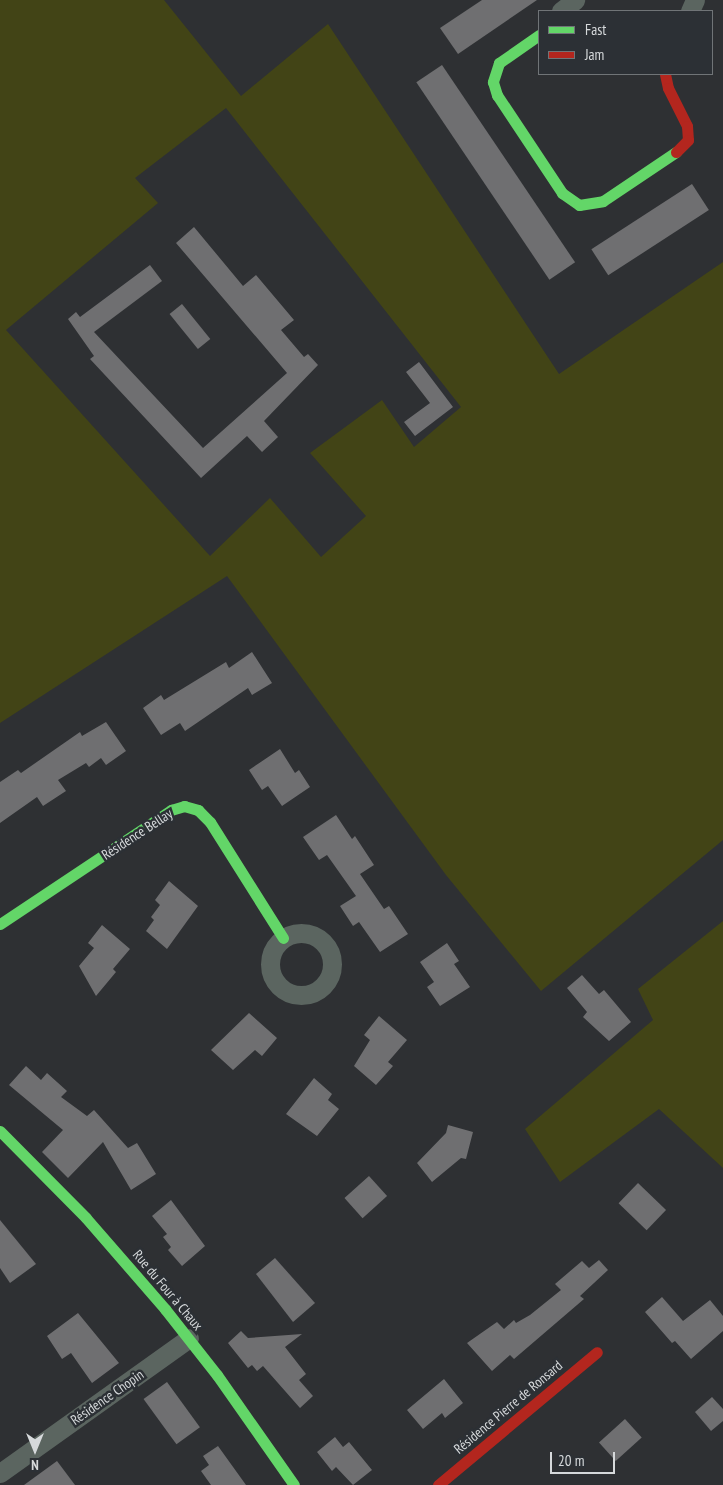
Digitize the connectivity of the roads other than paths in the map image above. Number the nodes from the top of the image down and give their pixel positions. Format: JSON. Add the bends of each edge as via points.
{"nodes":[{"id":1,"x":575,"y":0,"type":"edge"},
{"id":2,"x":562,"y":10,"type":"edge"},
{"id":3,"x":538,"y":36,"type":"edge"},
{"id":4,"x":666,"y":75,"type":"edge"},
{"id":5,"x":0,"y":924,"type":"edge"},
{"id":6,"x":283,"y":938,"type":"dead end"},
{"id":7,"x":0,"y":1131,"type":"edge"},
{"id":8,"x":189,"y":1338,"type":"junction"},
{"id":9,"x":597,"y":1352,"type":"dead end"},
{"id":10,"x":0,"y":1473,"type":"edge"},
{"id":11,"x":294,"y":1485,"type":"edge"},
{"id":12,"x":438,"y":1485,"type":"edge"}],
"edges":[{"from":1,"to":2,"type":"street"},
{"from":3,"to":4,"type":"street","via":[[499,62],[493,82],[496,95],[562,193],[579,205],[603,201],[684,147],[688,140],[687,126],[668,88]]},
{"from":5,"to":6,"type":"street","name":"Résidence Bellay","via":[[171,810],[184,806],[198,810],[210,822]]},
{"from":7,"to":8,"type":"street","name":"Rue du Four à Chaux","via":[[86,1218]]},
{"from":8,"to":10,"type":"street","name":"Résidence Chopin"},
{"from":8,"to":11,"type":"street","name":"Rue du Four à Chaux"},
{"from":9,"to":12,"type":"street","name":"Résidence Pierre de Ronsard"}]}
